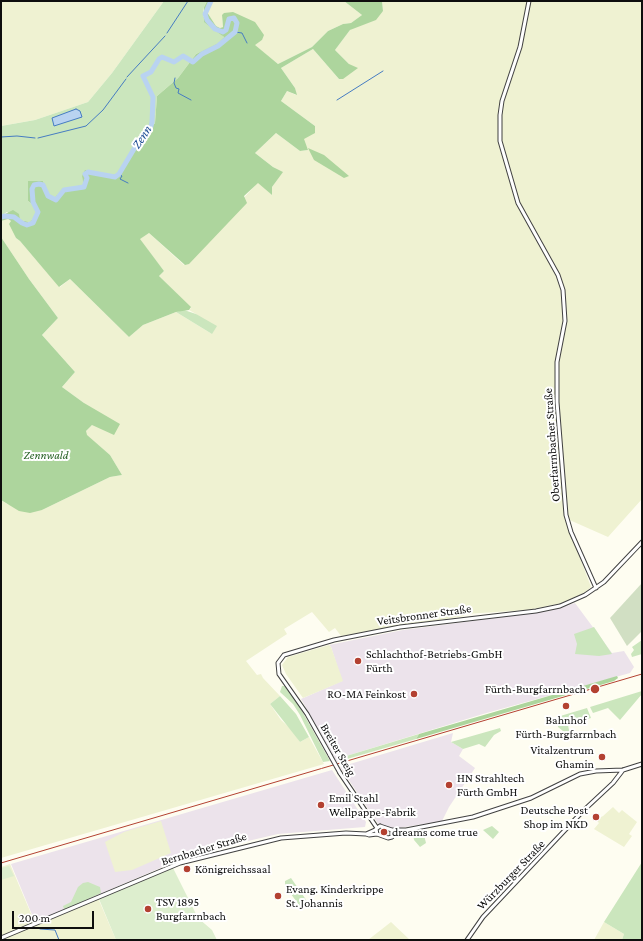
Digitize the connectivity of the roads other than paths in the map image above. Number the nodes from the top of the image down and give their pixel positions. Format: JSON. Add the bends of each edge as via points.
{"nodes":[{"id":1,"x":529,"y":1,"type":"edge"},
{"id":2,"x":642,"y":542,"type":"edge"},
{"id":3,"x":596,"y":588,"type":"junction"},
{"id":4,"x":284,"y":682,"type":"joint"},
{"id":5,"x":642,"y":764,"type":"edge"},
{"id":6,"x":623,"y":770,"type":"junction"},
{"id":7,"x":377,"y":828,"type":"junction"},
{"id":8,"x":392,"y":830,"type":"junction"},
{"id":9,"x":406,"y":830,"type":"junction"},
{"id":10,"x":366,"y":834,"type":"junction"},
{"id":11,"x":377,"y":834,"type":"junction"},
{"id":12,"x":393,"y":835,"type":"junction"},
{"id":13,"x":1,"y":938,"type":"edge"},
{"id":14,"x":467,"y":940,"type":"edge"}],
"edges":[{"from":1,"to":3,"type":"street","name":"Oberfarrnbacher Straße","via":[[520,46],[502,101],[500,141],[518,203],[558,275],[563,290],[565,321],[557,362],[556,402],[566,515]]},
{"from":2,"to":3,"type":"street","via":[[611,576]]},
{"from":3,"to":4,"type":"street","name":"Veitsbronner Straße","via":[[574,601],[548,609],[400,626],[292,651],[281,657],[278,663],[278,670]]},
{"from":4,"to":7,"type":"street","name":"Breiter Steig","bridge":true,"via":[[307,714],[340,773]]},
{"from":5,"to":6,"type":"street"},
{"from":6,"to":9,"type":"street","via":[[591,771],[576,775],[531,798],[501,809]]},
{"from":6,"to":14,"type":"street","name":"Würzburger Straße","via":[[483,917]]},
{"from":7,"to":8,"type":"street"},
{"from":7,"to":10,"type":"street","name":"Bernbacher Straße"},
{"from":7,"to":11,"type":"street","name":"Breiter Steig"},
{"from":8,"to":9,"type":"street"},
{"from":8,"to":12,"type":"street"},
{"from":9,"to":12,"type":"street"},
{"from":10,"to":11,"type":"street"},
{"from":10,"to":13,"type":"street","name":"Bernbacher Straße","via":[[282,838],[180,863]]},
{"from":11,"to":12,"type":"street","via":[[388,838]]}]}
